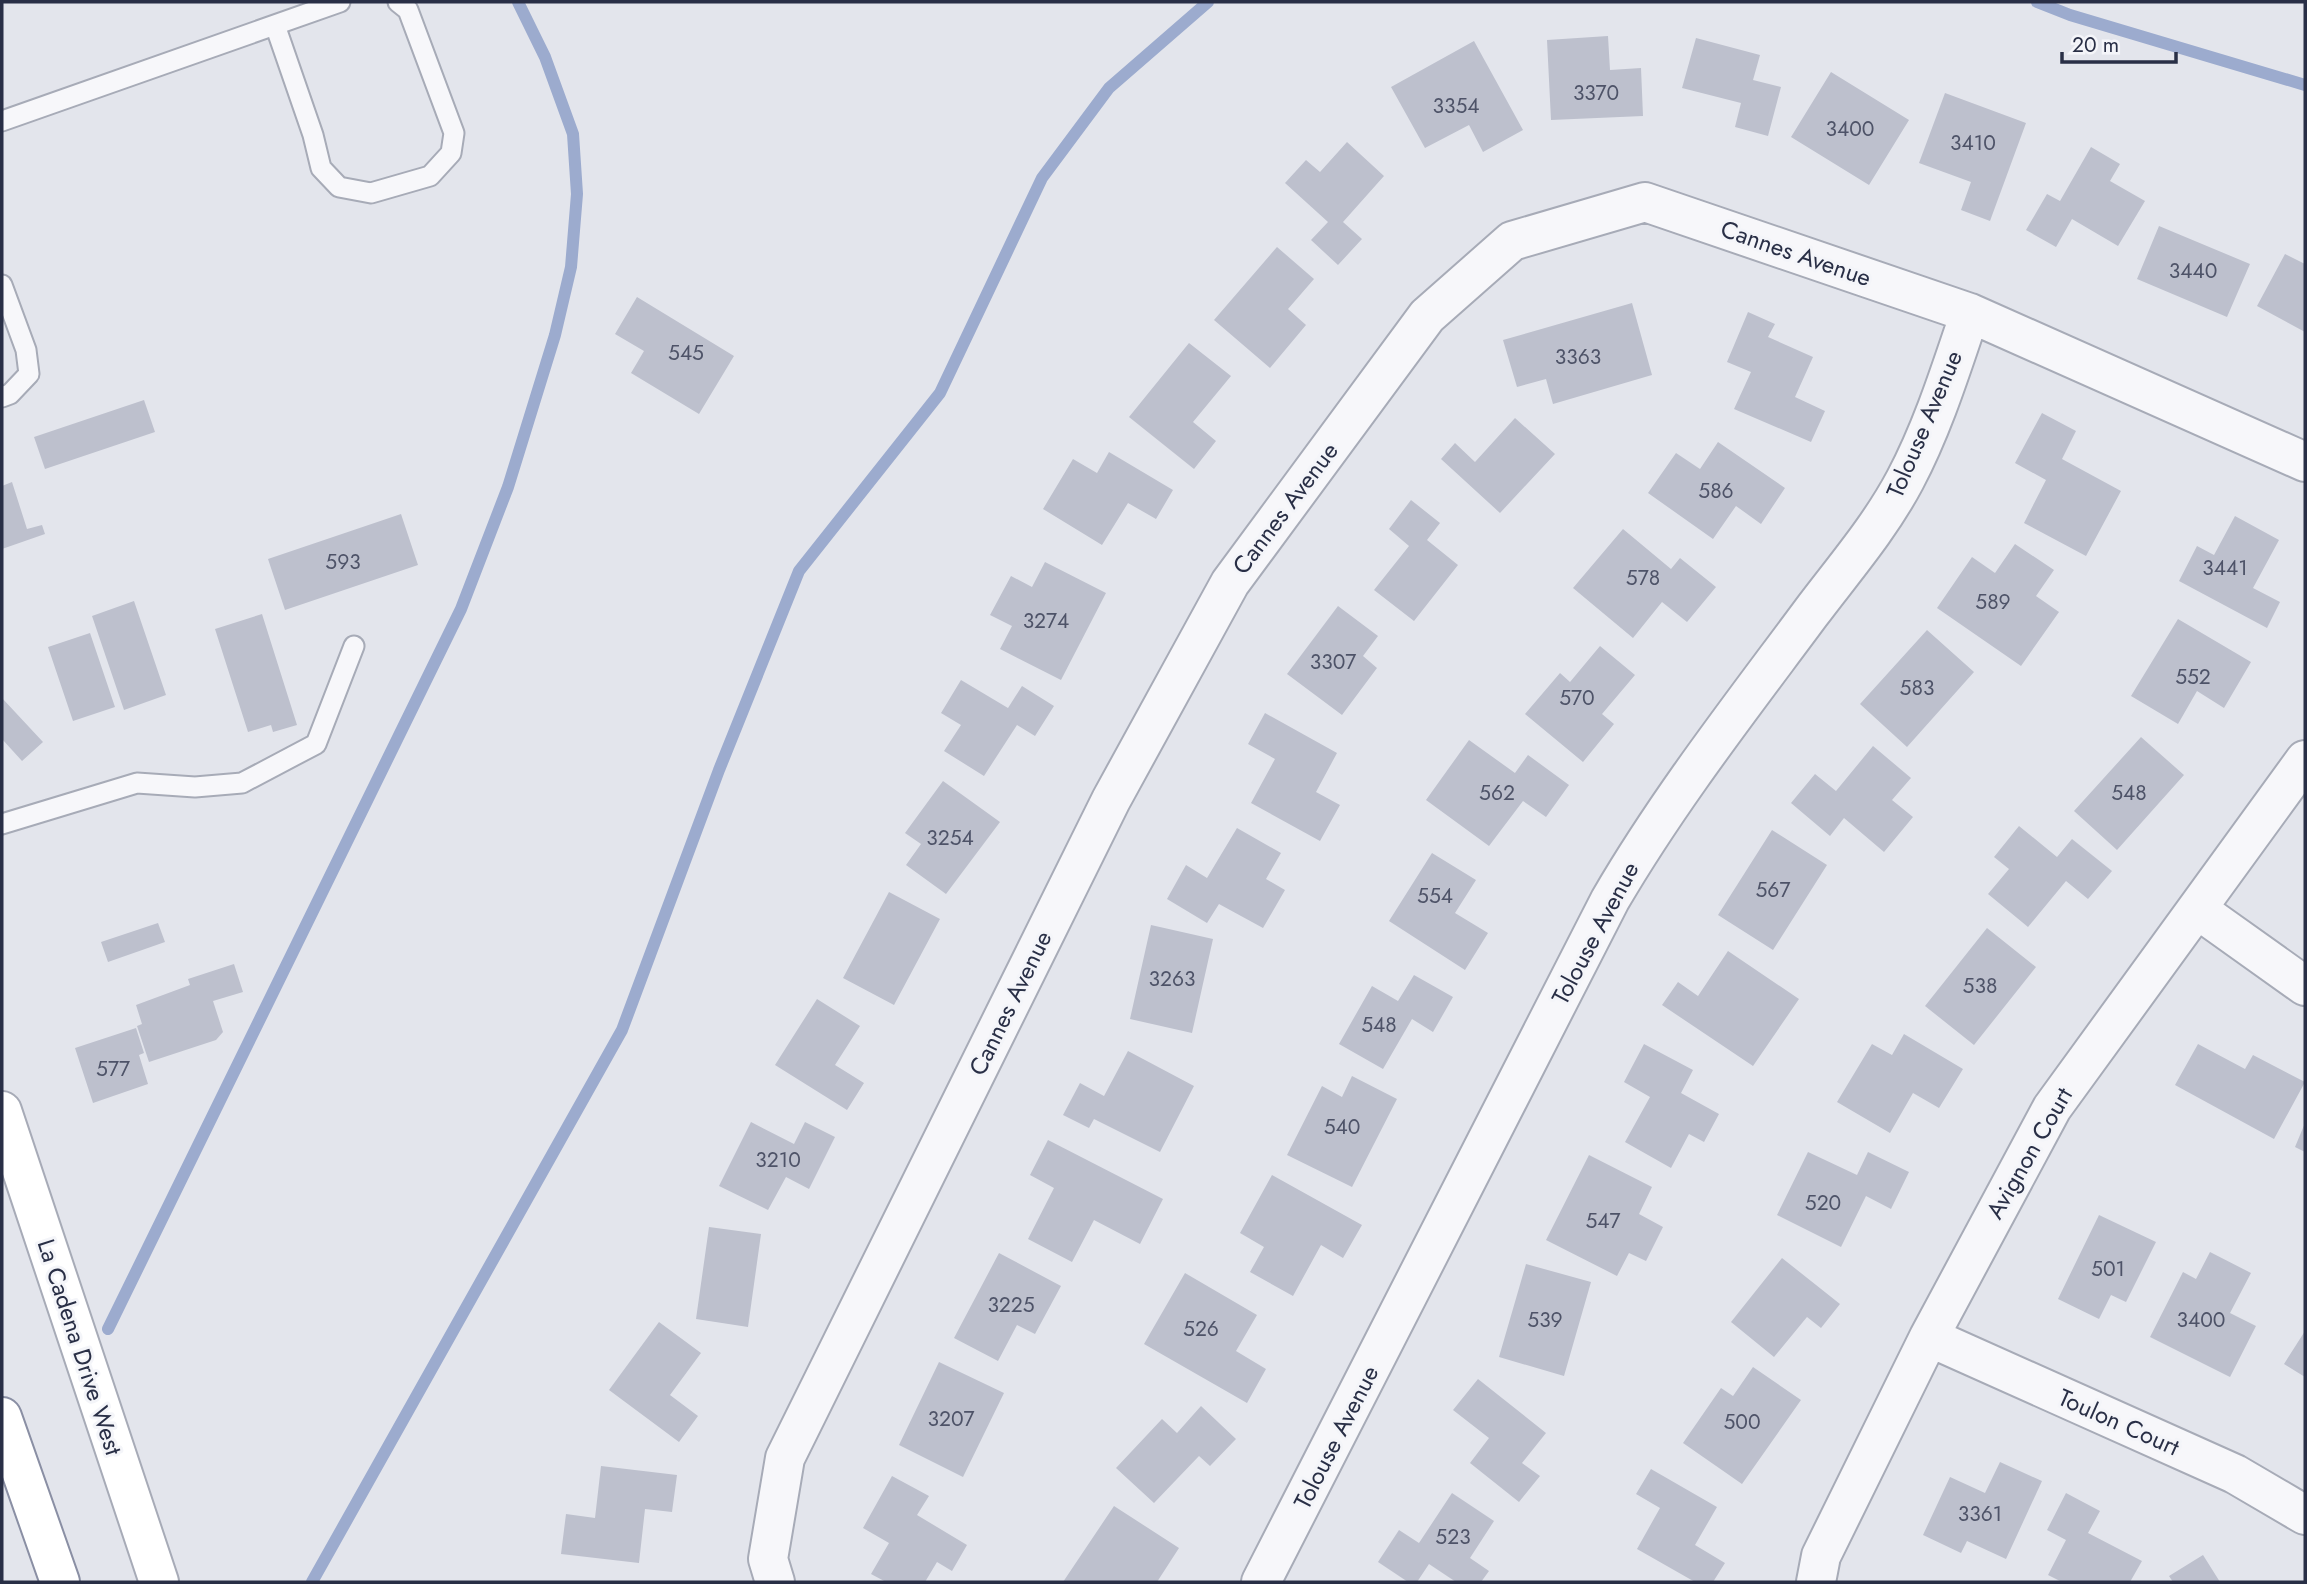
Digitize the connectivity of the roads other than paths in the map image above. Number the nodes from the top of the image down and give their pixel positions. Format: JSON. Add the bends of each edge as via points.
{"nodes":[{"id":1,"x":340,"y":2,"type":"edge"},
{"id":2,"x":398,"y":2,"type":"edge"},
{"id":3,"x":275,"y":24,"type":"junction"},
{"id":4,"x":2,"y":121,"type":"edge"},
{"id":5,"x":2,"y":285,"type":"edge"},
{"id":6,"x":1970,"y":313,"type":"junction"},
{"id":7,"x":2,"y":397,"type":"edge"},
{"id":8,"x":2305,"y":462,"type":"edge"},
{"id":9,"x":354,"y":646,"type":"dead end"},
{"id":10,"x":2305,"y":760,"type":"edge"},
{"id":11,"x":2,"y":824,"type":"edge"},
{"id":12,"x":2197,"y":909,"type":"junction"},
{"id":13,"x":2305,"y":986,"type":"edge"},
{"id":14,"x":2,"y":1111,"type":"edge"},
{"id":15,"x":1929,"y":1337,"type":"junction"},
{"id":16,"x":2,"y":1417,"type":"edge"},
{"id":17,"x":2305,"y":1515,"type":"edge"},
{"id":18,"x":60,"y":1582,"type":"edge"},
{"id":19,"x":159,"y":1582,"type":"edge"},
{"id":20,"x":775,"y":1582,"type":"edge"},
{"id":21,"x":1261,"y":1582,"type":"edge"},
{"id":22,"x":1816,"y":1582,"type":"edge"}],
"edges":[{"from":1,"to":3,"type":"lane"},
{"from":2,"to":3,"type":"lane","via":[[408,10],[454,133],[451,153],[430,176],[371,193],[339,187],[321,168]]},
{"from":3,"to":4,"type":"lane"},
{"from":5,"to":7,"type":"lane","via":[[26,350],[29,374]]},
{"from":6,"to":8,"type":"street","name":"Cannes Avenue"},
{"from":6,"to":20,"type":"street","name":"Cannes Avenue","via":[[1645,202],[1512,241],[1427,316],[1230,583],[1111,800],[785,1458],[768,1559]]},
{"from":6,"to":21,"type":"street","name":"Tolouse Avenue","via":[[1936,409],[1905,480],[1880,522],[1694,770],[1610,900]]},
{"from":9,"to":11,"type":"lane","via":[[316,744],[242,783],[195,787],[137,783]]},
{"from":10,"to":12,"type":"street","name":"Avignon Court"},
{"from":12,"to":13,"type":"street"},
{"from":12,"to":15,"type":"street","name":"Avignon Court","via":[[2052,1108]]},
{"from":14,"to":19,"type":"main road","name":"La Cadena Drive West"},
{"from":15,"to":17,"type":"street","name":"Toulon Court","via":[[2235,1474]]},
{"from":15,"to":22,"type":"street","name":"Avignon Court","via":[[1821,1556]]},
{"from":16,"to":18,"type":"main road"}]}
